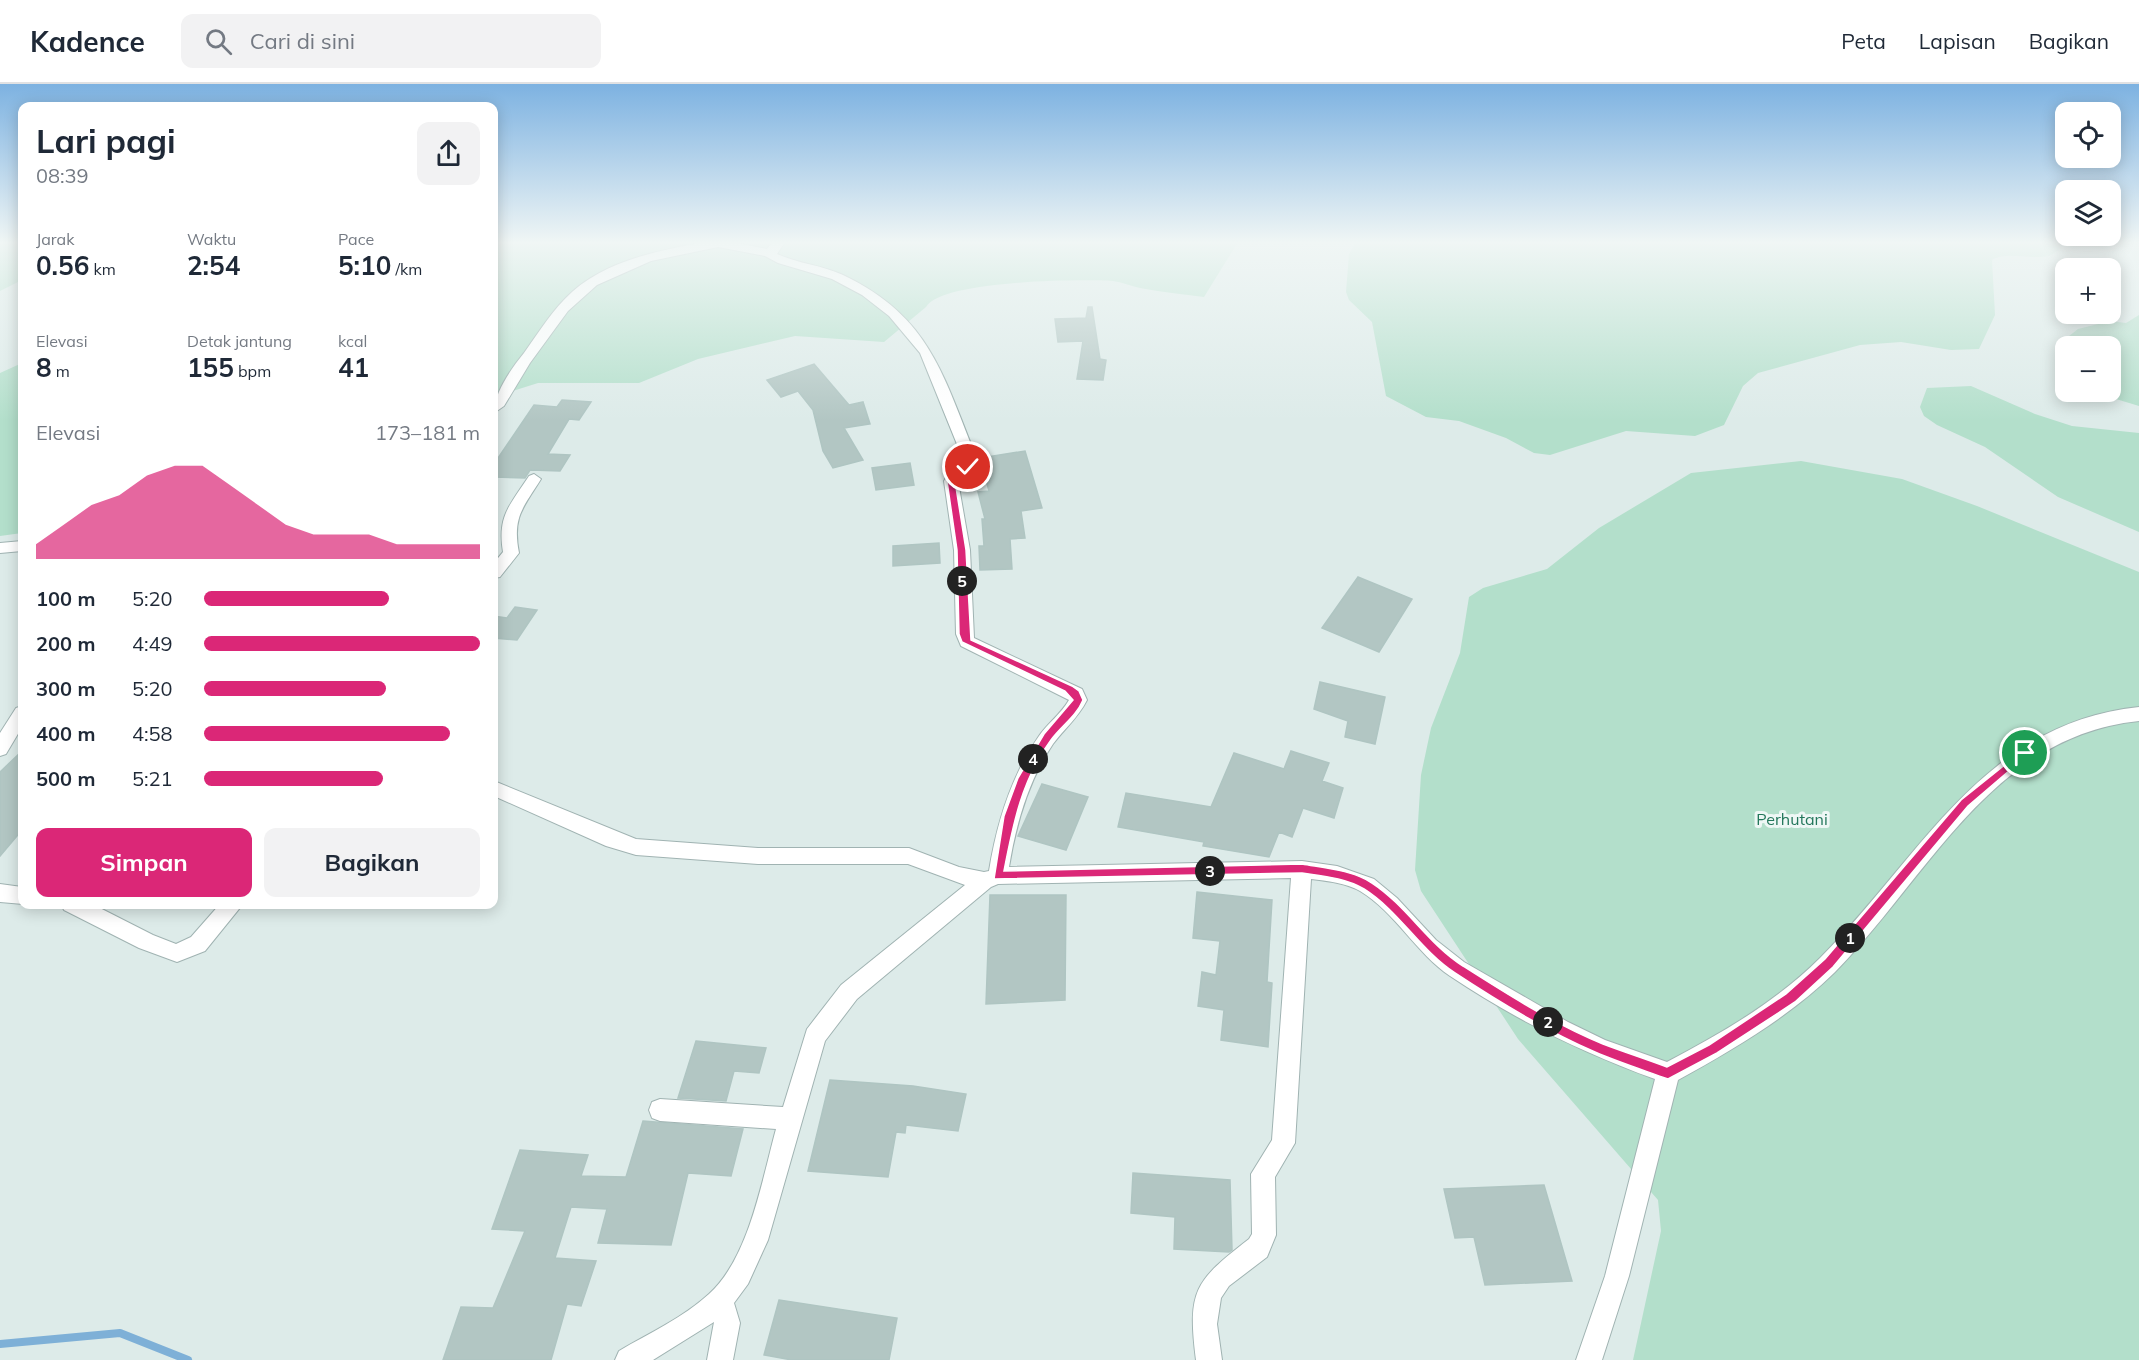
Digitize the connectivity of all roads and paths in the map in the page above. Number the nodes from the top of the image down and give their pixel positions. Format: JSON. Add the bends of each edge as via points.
{"nodes":[{"id":1,"x":571,"y":302,"type":"edge"},
{"id":2,"x":879,"y":302,"type":"edge"},
{"id":3,"x":498,"y":404,"type":"edge"},
{"id":4,"x":534,"y":479,"type":"dead end"},
{"id":5,"x":18,"y":546,"type":"edge"},
{"id":6,"x":0,"y":548,"type":"edge"},
{"id":7,"x":498,"y":568,"type":"edge"},
{"id":8,"x":2139,"y":714,"type":"edge"},
{"id":9,"x":18,"y":720,"type":"edge"},
{"id":10,"x":0,"y":749,"type":"edge"},
{"id":11,"x":498,"y":790,"type":"edge"},
{"id":12,"x":1302,"y":869,"type":"junction"},
{"id":13,"x":991,"y":878,"type":"junction"},
{"id":14,"x":0,"y":893,"type":"edge"},
{"id":15,"x":18,"y":895,"type":"edge"},
{"id":16,"x":81,"y":909,"type":"edge"},
{"id":17,"x":230,"y":909,"type":"edge"},
{"id":18,"x":1668,"y":1073,"type":"junction"},
{"id":19,"x":660,"y":1110,"type":"dead end"},
{"id":20,"x":790,"y":1119,"type":"junction"},
{"id":21,"x":719,"y":1302,"type":"junction"},
{"id":22,"x":628,"y":1360,"type":"edge"},
{"id":23,"x":720,"y":1360,"type":"edge"},
{"id":24,"x":1209,"y":1360,"type":"edge"},
{"id":25,"x":1589,"y":1360,"type":"edge"}],
"edges":[{"from":1,"to":3,"type":"street","via":[[526,359]]},
{"from":2,"to":13,"type":"street","via":[[895,313],[927,353],[970,459],[968,467],[951,481],[962,550],[967,642],[1076,693],[1078,700],[1047,737],[1023,778]]},
{"from":4,"to":7,"type":"street","via":[[512,514],[507,531],[511,553]]},
{"from":5,"to":6,"type":"street"},
{"from":8,"to":18,"type":"street","via":[[2084,726],[2025,753],[1965,803],[1829,963],[1791,998]]},
{"from":9,"to":10,"type":"street"},
{"from":11,"to":13,"type":"street","via":[[636,847],[758,856],[909,856],[957,875]]},
{"from":12,"to":13,"type":"street"},
{"from":12,"to":18,"type":"street","via":[[1337,874],[1367,885],[1429,947],[1457,969],[1560,1029]]},
{"from":12,"to":24,"type":"street","via":[[1282,1143],[1263,1174],[1264,1235],[1258,1248],[1220,1278],[1209,1293],[1204,1324]]},
{"from":13,"to":20,"type":"street","via":[[849,992],[832,1011],[815,1036]]},
{"from":14,"to":15,"type":"street"},
{"from":16,"to":17,"type":"street","via":[[177,953],[198,944]]},
{"from":18,"to":25,"type":"street","via":[[1617,1276]]},
{"from":19,"to":20,"type":"street"},
{"from":20,"to":21,"type":"street","via":[[756,1240],[739,1275]]},
{"from":21,"to":22,"type":"street"},
{"from":21,"to":23,"type":"street","via":[[728,1321]]}]}
